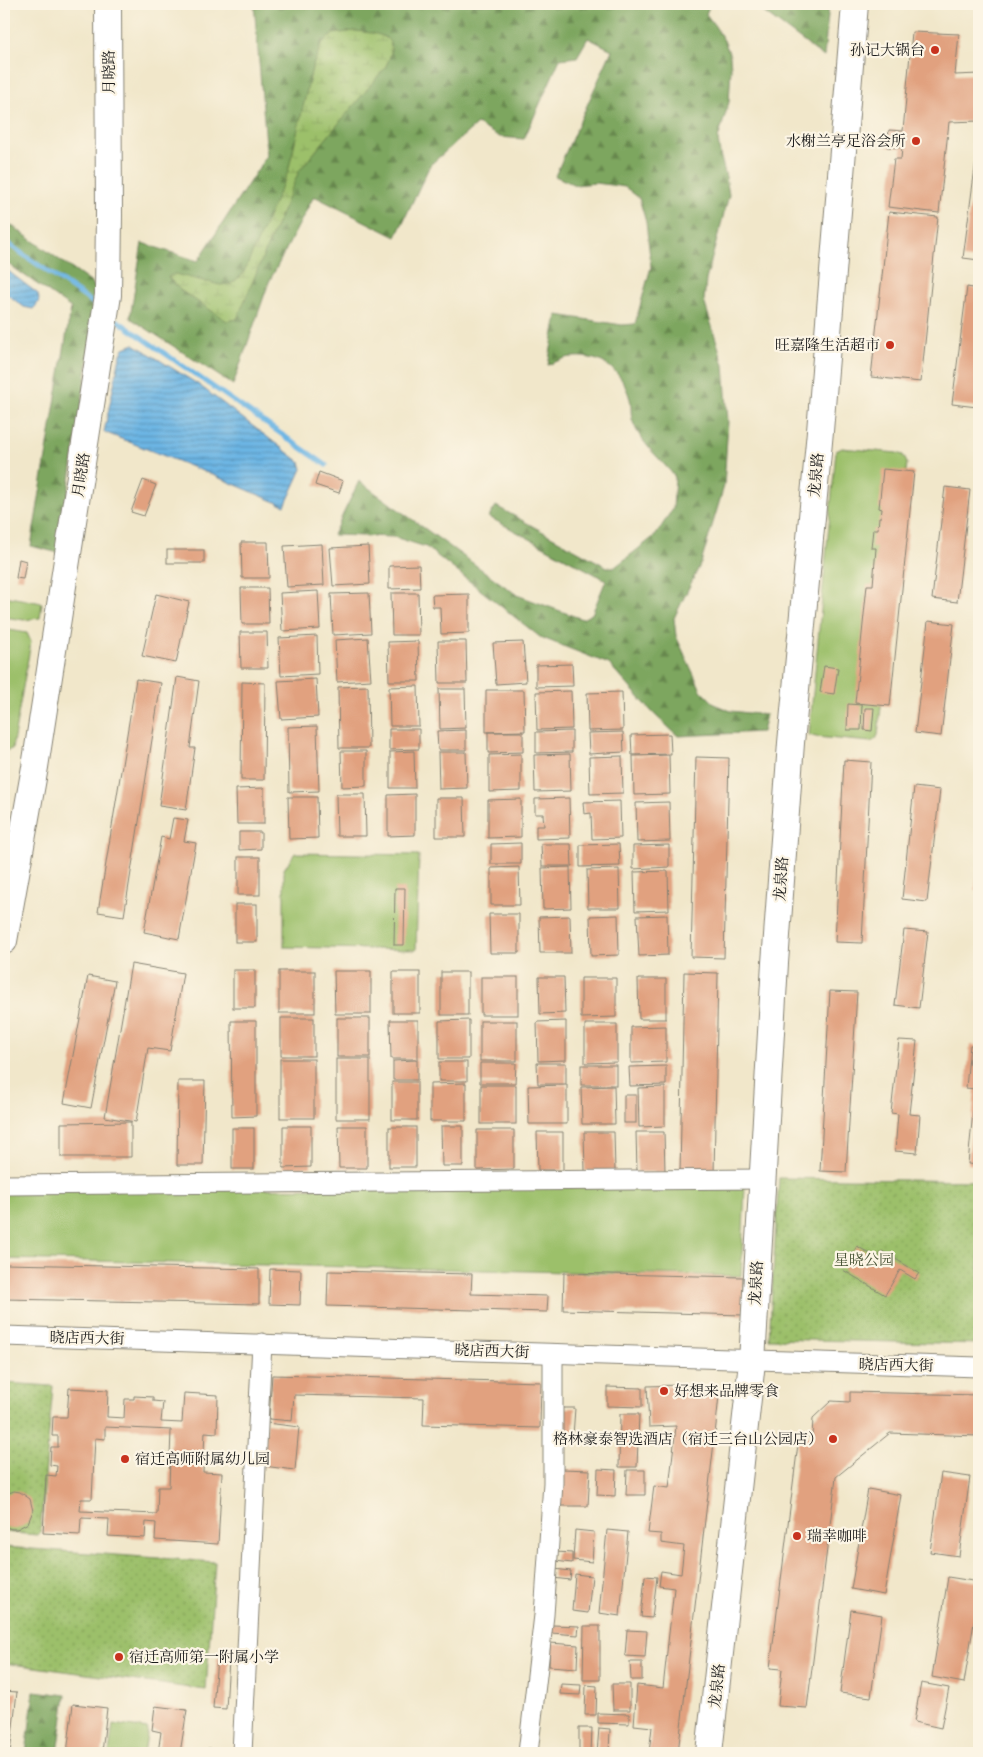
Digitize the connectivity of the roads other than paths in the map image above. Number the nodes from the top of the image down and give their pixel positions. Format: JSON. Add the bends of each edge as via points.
{"nodes":[{"id":1,"x":108,"y":4,"type":"edge"},
{"id":2,"x":855,"y":4,"type":"edge"},
{"id":3,"x":4,"y":941,"type":"edge"},
{"id":4,"x":763,"y":1179,"type":"junction"},
{"id":5,"x":4,"y":1185,"type":"edge"},
{"id":6,"x":4,"y":1336,"type":"edge"},
{"id":7,"x":262,"y":1342,"type":"junction"},
{"id":8,"x":553,"y":1354,"type":"junction"},
{"id":9,"x":752,"y":1362,"type":"junction"},
{"id":10,"x":979,"y":1367,"type":"edge"},
{"id":11,"x":242,"y":1753,"type":"edge"},
{"id":12,"x":528,"y":1753,"type":"edge"},
{"id":13,"x":709,"y":1753,"type":"edge"}],
"edges":[{"from":1,"to":3,"type":"street","name":"月晓路","via":[[108,295],[35,767]]},
{"from":2,"to":4,"type":"street","name":"龙泉路","via":[[791,743]]},
{"from":4,"to":5,"type":"street"},
{"from":4,"to":9,"type":"street","name":"龙泉路"},
{"from":6,"to":7,"type":"street","name":"晓店西大街"},
{"from":7,"to":8,"type":"street","name":"晓店西大街"},
{"from":7,"to":11,"type":"street"},
{"from":8,"to":9,"type":"street","name":"晓店西大街"},
{"from":8,"to":12,"type":"street","via":[[553,1483],[544,1615]]},
{"from":9,"to":10,"type":"street","name":"晓店西大街"},
{"from":9,"to":13,"type":"street","name":"龙泉路"}]}
